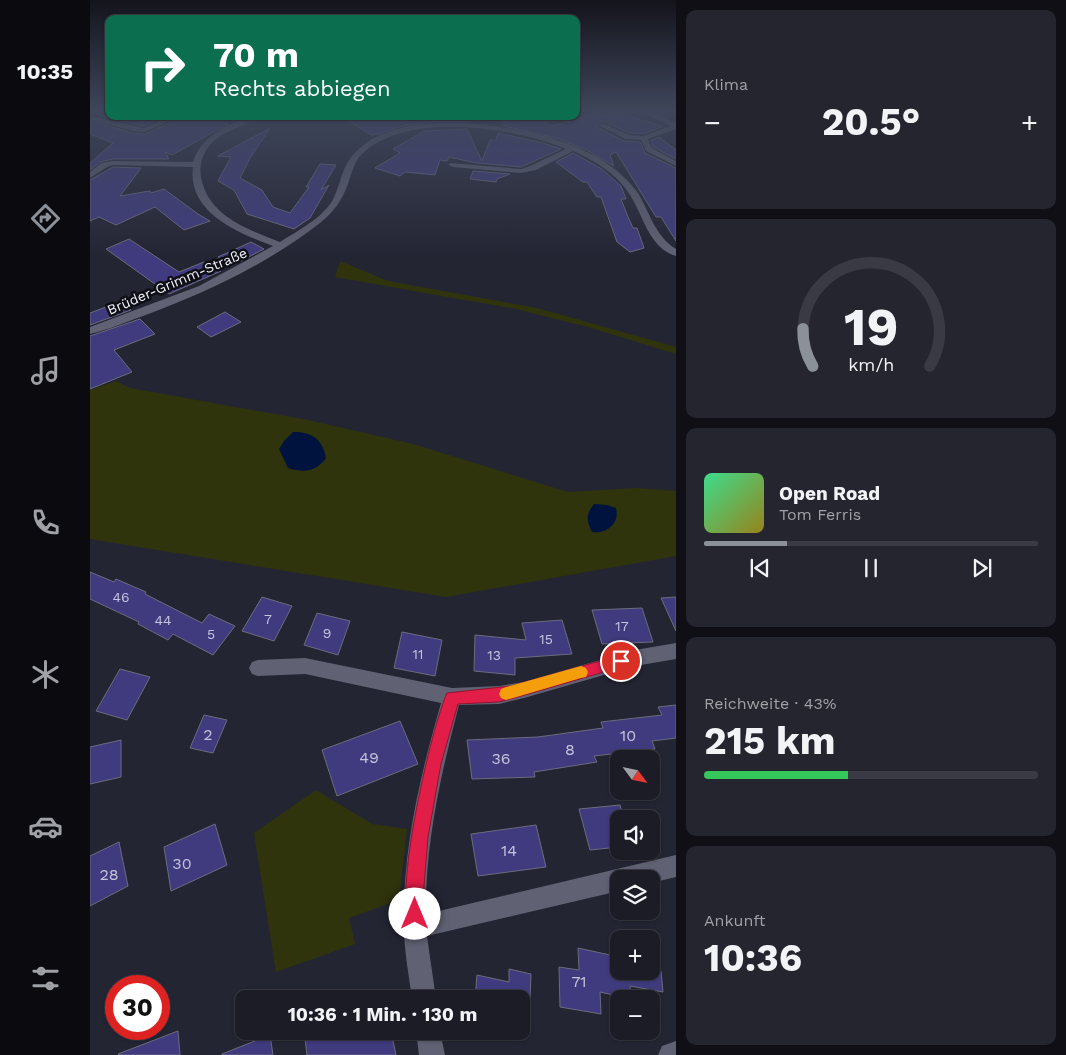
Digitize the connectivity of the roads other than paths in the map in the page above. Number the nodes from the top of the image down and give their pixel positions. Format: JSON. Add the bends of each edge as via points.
{"nodes":[{"id":1,"x":198,"y":159,"type":"edge"},
{"id":2,"x":355,"y":159,"type":"edge"},
{"id":3,"x":551,"y":159,"type":"edge"},
{"id":4,"x":594,"y":159,"type":"edge"},
{"id":5,"x":196,"y":165,"type":"junction"},
{"id":6,"x":453,"y":165,"type":"dead end"},
{"id":7,"x":90,"y":176,"type":"edge"},
{"id":8,"x":281,"y":246,"type":"junction"},
{"id":9,"x":676,"y":253,"type":"edge"},
{"id":10,"x":90,"y":332,"type":"edge"},
{"id":11,"x":676,"y":651,"type":"edge"},
{"id":12,"x":258,"y":668,"type":"dead end"},
{"id":13,"x":452,"y":697,"type":"junction"},
{"id":14,"x":676,"y":866,"type":"edge"},
{"id":15,"x":660,"y":870,"type":"edge"},
{"id":16,"x":610,"y":882,"type":"edge"},
{"id":17,"x":415,"y":928,"type":"junction"},
{"id":18,"x":423,"y":990,"type":"edge"},
{"id":19,"x":430,"y":1040,"type":"edge"},
{"id":20,"x":676,"y":1053,"type":"edge"},
{"id":21,"x":432,"y":1055,"type":"edge"},
{"id":22,"x":671,"y":1055,"type":"edge"}],
"edges":[{"from":1,"to":5,"type":"street"},
{"from":2,"to":8,"type":"street","name":"Brüder-Grimm-Straße","via":[[338,198],[328,212]]},
{"from":3,"to":6,"type":"street","via":[[521,171]]},
{"from":4,"to":9,"type":"street","name":"Brüder-Grimm-Straße","via":[[624,181],[661,244]]},
{"from":5,"to":7,"type":"street","via":[[113,163],[104,165]]},
{"from":5,"to":8,"type":"street","via":[[196,186],[208,206],[235,225]]},
{"from":8,"to":10,"type":"street","name":"Brüder-Grimm-Straße","via":[[216,281]]},
{"from":11,"to":13,"type":"street","via":[[635,658],[516,692]]},
{"from":12,"to":13,"type":"street","via":[[305,666]]},
{"from":13,"to":17,"type":"street","via":[[433,764],[420,837]]},
{"from":14,"to":15,"type":"street"},
{"from":16,"to":17,"type":"street"},
{"from":17,"to":18,"type":"street"},
{"from":19,"to":21,"type":"street"},
{"from":20,"to":22,"type":"street"}]}
